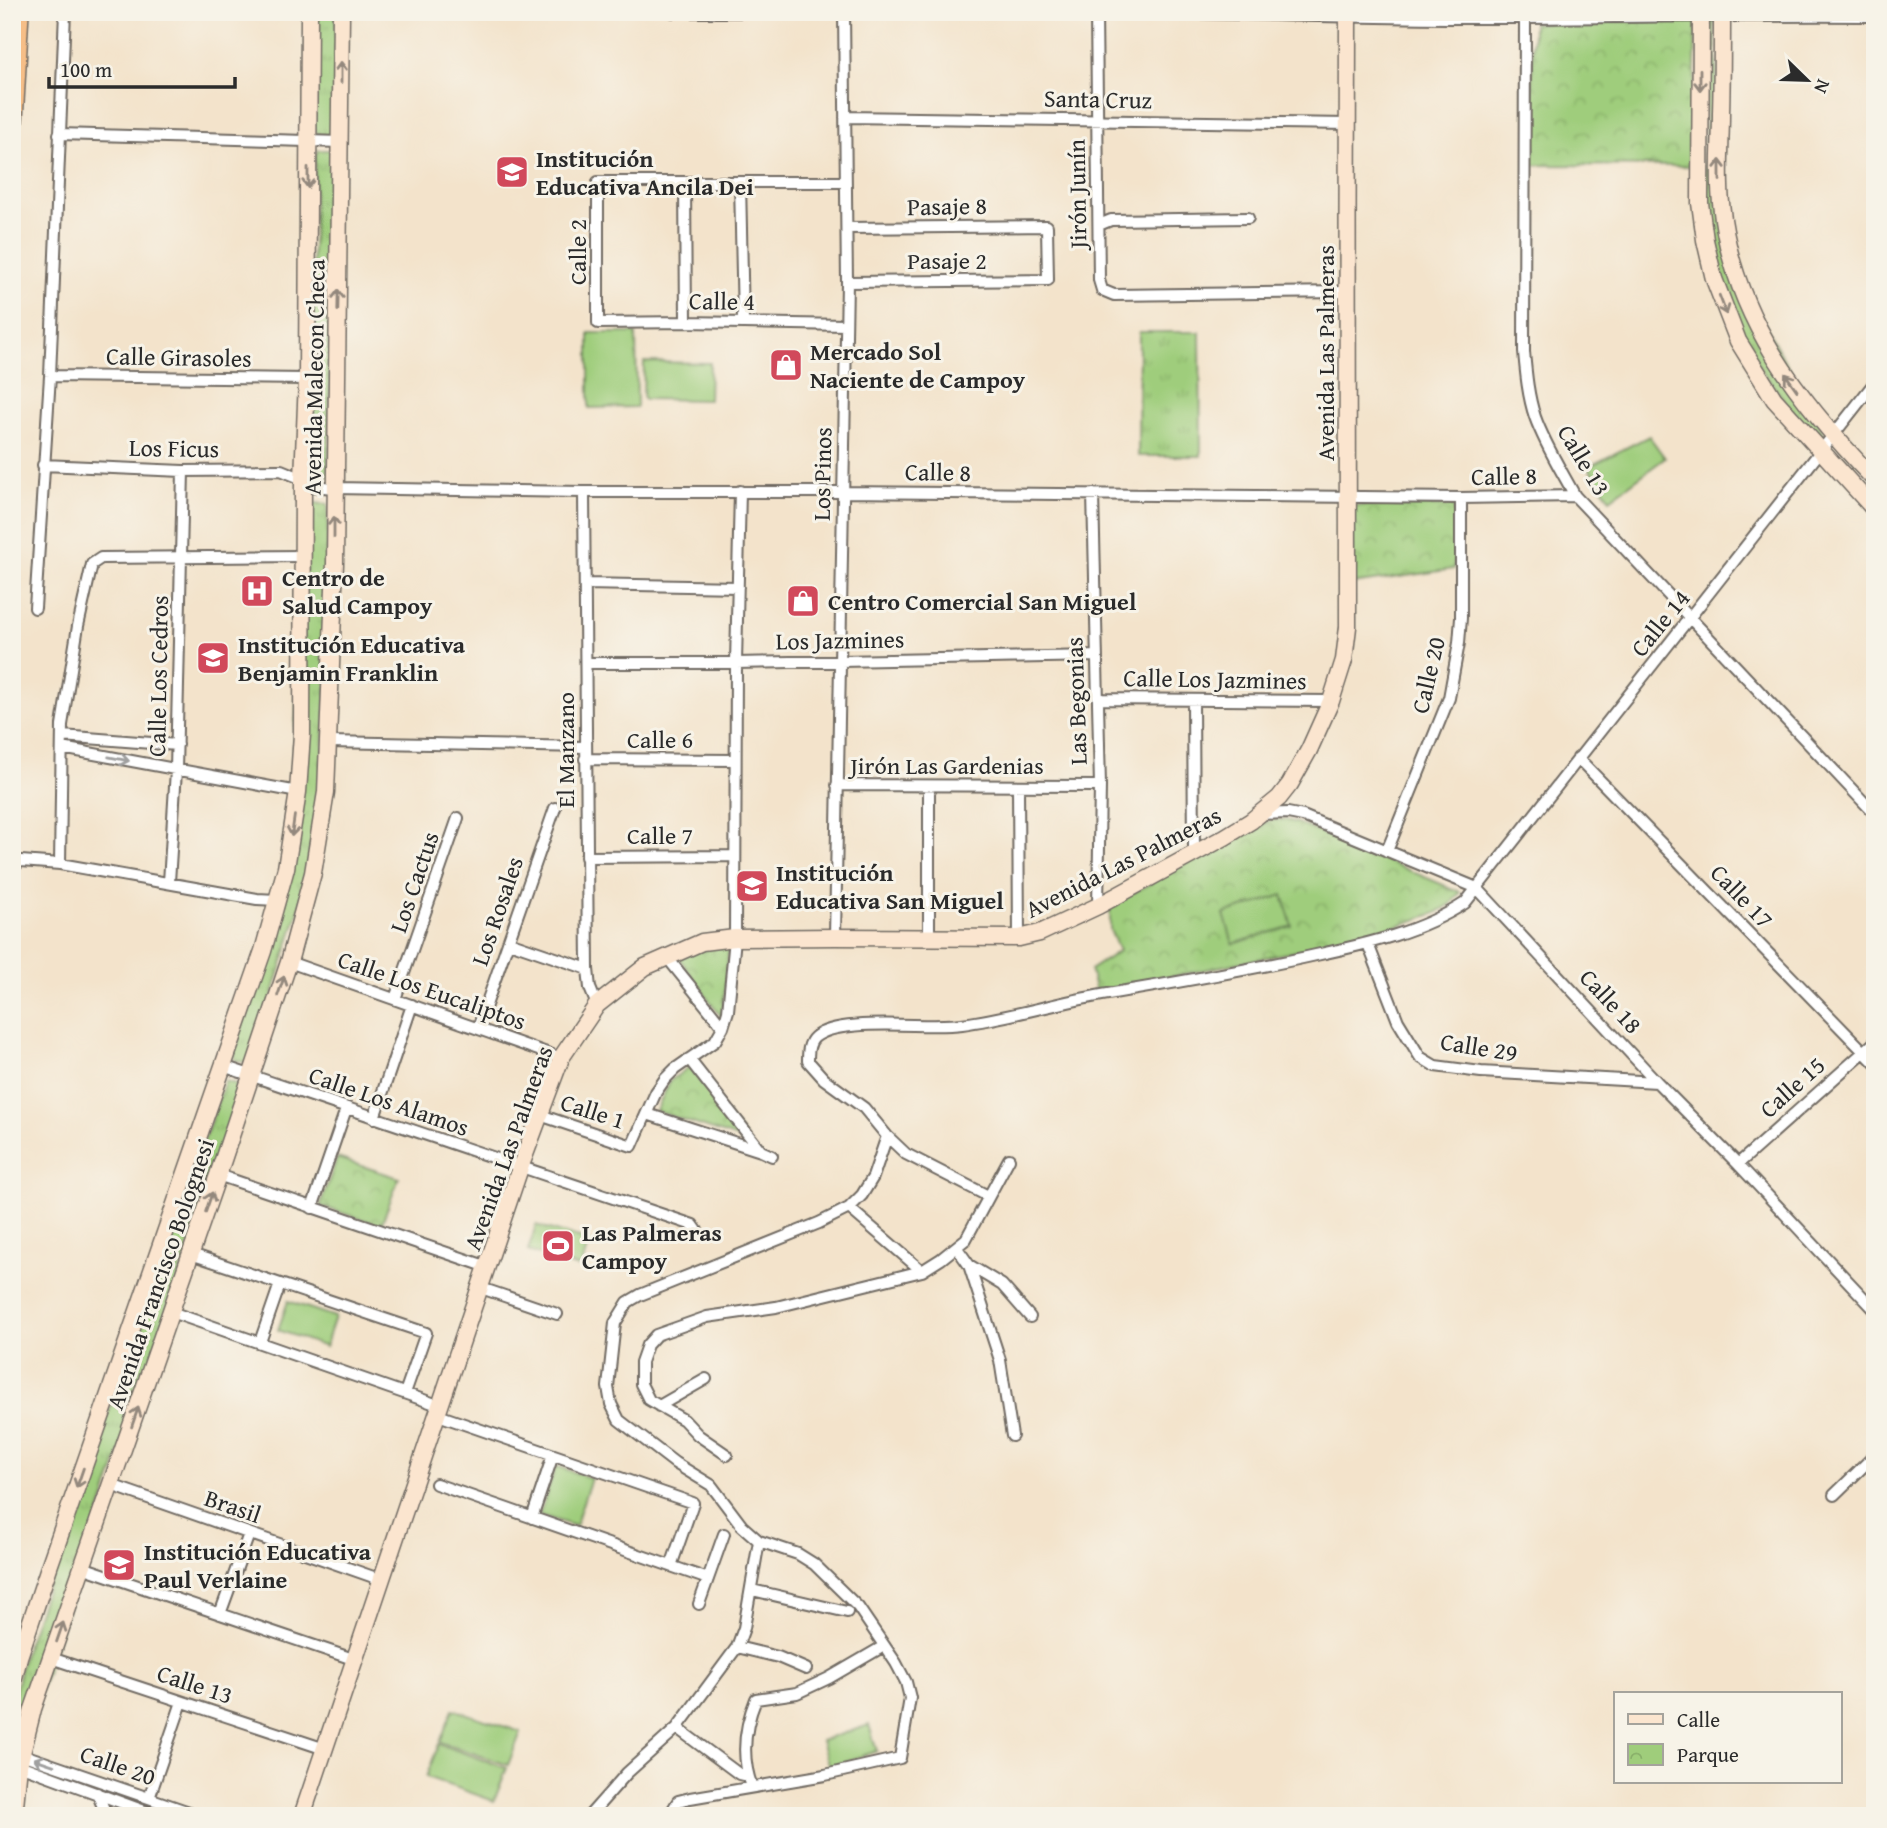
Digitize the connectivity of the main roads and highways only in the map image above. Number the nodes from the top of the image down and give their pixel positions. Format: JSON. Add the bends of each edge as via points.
{"nodes":[{"id":1,"x":18,"y":12,"type":"edge"},
{"id":2,"x":309,"y":12,"type":"edge"},
{"id":3,"x":341,"y":12,"type":"edge"},
{"id":4,"x":1701,"y":13,"type":"edge"},
{"id":5,"x":1722,"y":13,"type":"edge"},
{"id":6,"x":1348,"y":15,"type":"edge"},
{"id":7,"x":12,"y":121,"type":"edge"},
{"id":8,"x":1875,"y":480,"type":"edge"},
{"id":9,"x":1875,"y":510,"type":"edge"},
{"id":10,"x":302,"y":734,"type":"joint"},
{"id":11,"x":329,"y":743,"type":"joint"},
{"id":12,"x":12,"y":1686,"type":"edge"},
{"id":13,"x":14,"y":1816,"type":"edge"},
{"id":14,"x":302,"y":1816,"type":"edge"}],
"edges":[{"from":1,"to":7,"type":"highway"},
{"from":2,"to":10,"type":"main road","name":"Avenida Malecon Checa","one_way":true},
{"from":11,"to":3,"type":"main road","name":"Avenida Malecon Checa","one_way":true},
{"from":4,"to":9,"type":"main road","one_way":true,"via":[[1700,203],[1714,279],[1738,341],[1774,399]]},
{"from":8,"to":5,"type":"main road","one_way":true,"via":[[1812,412],[1772,356],[1743,295],[1726,234],[1719,173]]},
{"from":6,"to":14,"type":"main road","name":"Avenida Las Palmeras","via":[[1348,627],[1331,701],[1290,784],[1269,807],[1194,853],[1041,933],[1019,938],[735,938],[702,942],[666,956],[597,1005],[561,1058],[520,1168]]},
{"from":10,"to":12,"type":"main road","name":"Avenida Francisco Bolognesi","one_way":true,"via":[[286,868],[263,951]]},
{"from":13,"to":11,"type":"main road","name":"Avenida Francisco Bolognesi","one_way":true,"via":[[20,1760],[33,1709],[289,962],[313,873]]}]}
